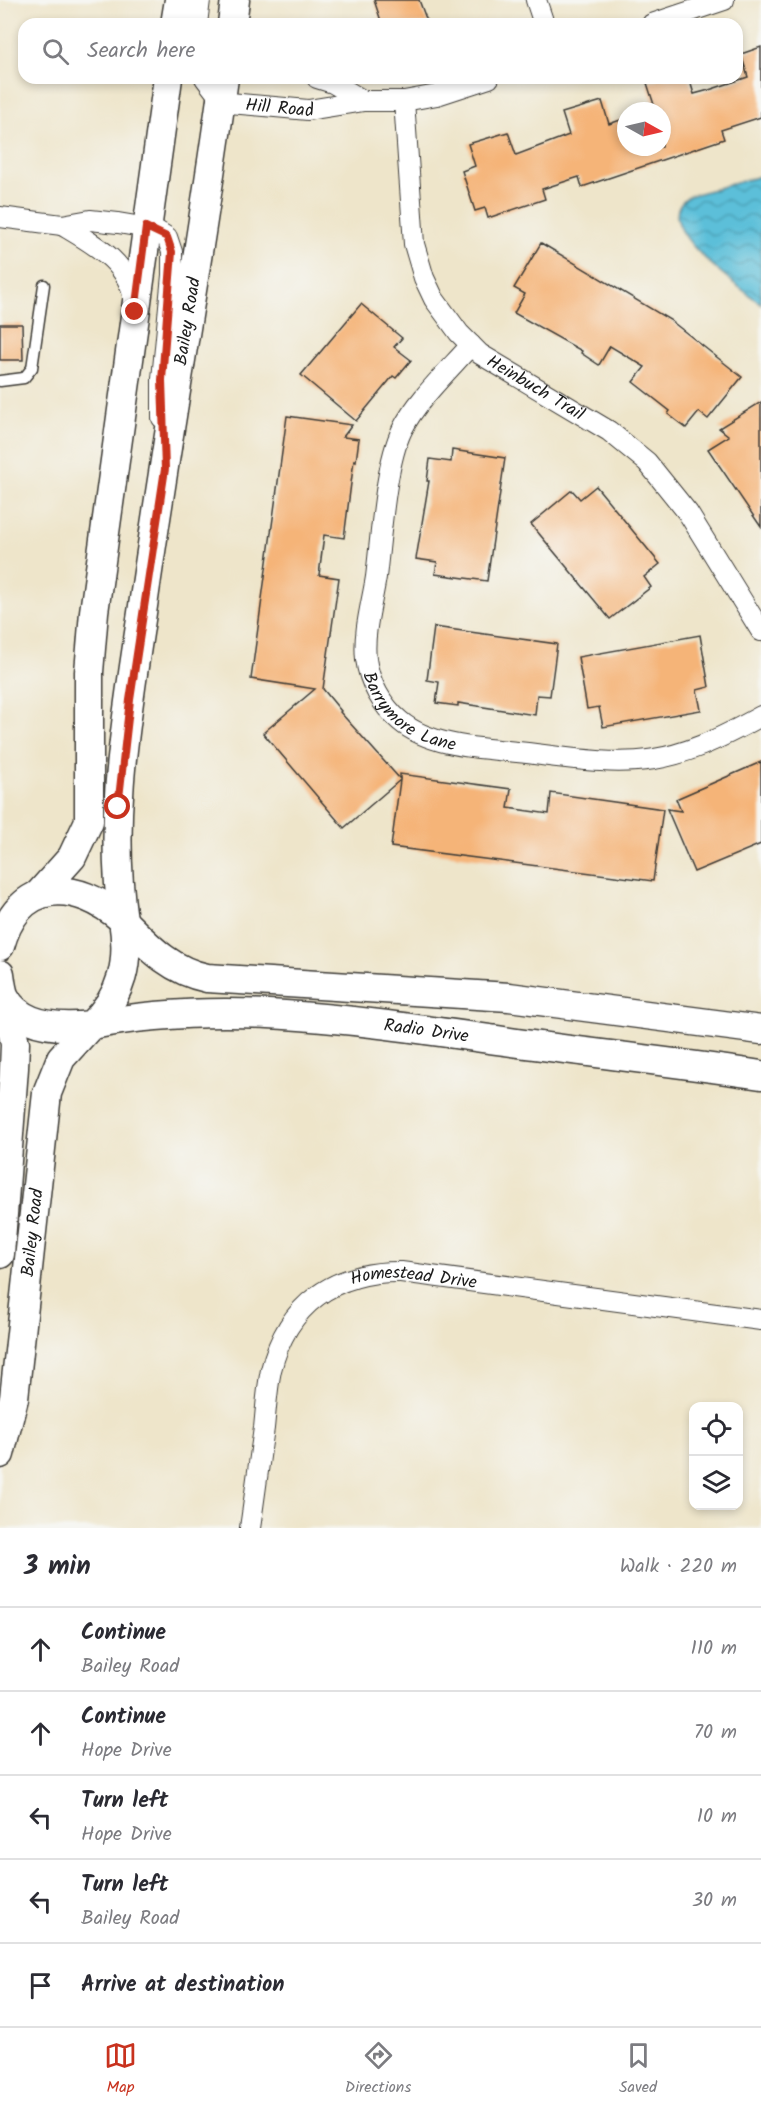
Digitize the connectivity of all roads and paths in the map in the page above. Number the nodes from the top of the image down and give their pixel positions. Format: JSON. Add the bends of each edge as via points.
{"nodes":[{"id":1,"x":179,"y":0,"type":"edge"},
{"id":2,"x":200,"y":0,"type":"edge"},
{"id":3,"x":236,"y":0,"type":"edge"},
{"id":4,"x":536,"y":0,"type":"edge"},
{"id":5,"x":724,"y":0,"type":"edge"},
{"id":6,"x":176,"y":18,"type":"edge"},
{"id":7,"x":198,"y":18,"type":"edge"},
{"id":8,"x":233,"y":18,"type":"edge"},
{"id":9,"x":240,"y":18,"type":"edge"},
{"id":10,"x":542,"y":18,"type":"edge"},
{"id":11,"x":670,"y":18,"type":"edge"},
{"id":12,"x":167,"y":84,"type":"edge"},
{"id":13,"x":335,"y":84,"type":"edge"},
{"id":14,"x":470,"y":84,"type":"edge"},
{"id":15,"x":217,"y":85,"type":"edge"},
{"id":16,"x":364,"y":101,"type":"junction"},
{"id":17,"x":404,"y":101,"type":"junction"},
{"id":18,"x":0,"y":216,"type":"edge"},
{"id":19,"x":62,"y":225,"type":"junction"},
{"id":20,"x":146,"y":227,"type":"junction"},
{"id":21,"x":44,"y":285,"type":"dead end"},
{"id":22,"x":135,"y":312,"type":"junction"},
{"id":23,"x":471,"y":345,"type":"junction"},
{"id":24,"x":0,"y":381,"type":"edge"},
{"id":25,"x":165,"y":469,"type":"junction"},
{"id":26,"x":761,"y":631,"type":"edge"},
{"id":27,"x":761,"y":716,"type":"edge"},
{"id":28,"x":37,"y":895,"type":"junction"},
{"id":29,"x":0,"y":901,"type":"edge"},
{"id":30,"x":123,"y":921,"type":"junction"},
{"id":31,"x":0,"y":946,"type":"edge"},
{"id":32,"x":3,"y":990,"type":"edge"},
{"id":33,"x":92,"y":1025,"type":"junction"},
{"id":34,"x":761,"y":1030,"type":"edge"},
{"id":35,"x":761,"y":1075,"type":"edge"},
{"id":36,"x":0,"y":1254,"type":"edge"},
{"id":37,"x":761,"y":1320,"type":"edge"},
{"id":38,"x":0,"y":1454,"type":"edge"},
{"id":39,"x":250,"y":1528,"type":"edge"}],
"edges":[{"from":1,"to":6,"type":"main road"},
{"from":2,"to":7,"type":"street"},
{"from":3,"to":8,"type":"main road"},
{"from":3,"to":9,"type":"street"},
{"from":4,"to":10,"type":"street"},
{"from":5,"to":11,"type":"street"},
{"from":12,"to":20,"type":"main road"},
{"from":13,"to":16,"type":"street","name":"Hill Road"},
{"from":14,"to":17,"type":"street","name":"Hill Road"},
{"from":15,"to":16,"type":"street","name":"Hill Road","via":[[244,106],[308,110]]},
{"from":15,"to":25,"type":"main road","name":"Bailey Road"},
{"from":16,"to":17,"type":"street","name":"Hill Road"},
{"from":17,"to":23,"type":"street","name":"Heinbuch Trail","via":[[417,258],[434,299]]},
{"from":18,"to":19,"type":"street"},
{"from":19,"to":20,"type":"street","via":[[90,220]]},
{"from":19,"to":22,"type":"street","via":[[97,246],[118,266],[130,286]]},
{"from":20,"to":22,"type":"main road"},
{"from":20,"to":25,"type":"street","via":[[167,237],[172,252],[162,380]]},
{"from":21,"to":24,"type":"lane","via":[[32,368],[20,379]]},
{"from":22,"to":28,"type":"main road","via":[[91,642],[89,821],[72,857]]},
{"from":23,"to":26,"type":"street","name":"Heinbuch Trail","via":[[609,431],[638,454],[678,498]]},
{"from":23,"to":27,"type":"street","name":"Barrymore Lane","via":[[410,417],[394,453],[366,644],[369,674],[387,708],[413,730],[443,741],[618,764],[686,753]]},
{"from":25,"to":30,"type":"main road","name":"Bailey Road","via":[[118,807],[116,863]]},
{"from":28,"to":29,"type":"main road"},
{"from":28,"to":30,"type":"main road","name":"Radio Drive","via":[[80,893],[98,900]]},
{"from":28,"to":31,"type":"main road","via":[[11,918]]},
{"from":30,"to":33,"type":"main road","name":"Bailey Road","via":[[127,957],[123,978],[109,1006]]},
{"from":30,"to":34,"type":"main road","name":"Radio Drive","via":[[165,961],[207,978],[509,997]]},
{"from":32,"to":33,"type":"main road","name":"Radio Drive","via":[[18,1011],[39,1022],[59,1027]]},
{"from":32,"to":36,"type":"main road","name":"Bailey Road","via":[[15,1043]]},
{"from":33,"to":35,"type":"main road","name":"Radio Drive","via":[[180,1013],[290,1015],[386,1024]]},
{"from":33,"to":38,"type":"main road","name":"Bailey Road","via":[[61,1059],[47,1092],[14,1398]]},
{"from":37,"to":39,"type":"street","name":"Homestead Drive","via":[[401,1272],[378,1271],[327,1287],[288,1329],[271,1370]]}]}
